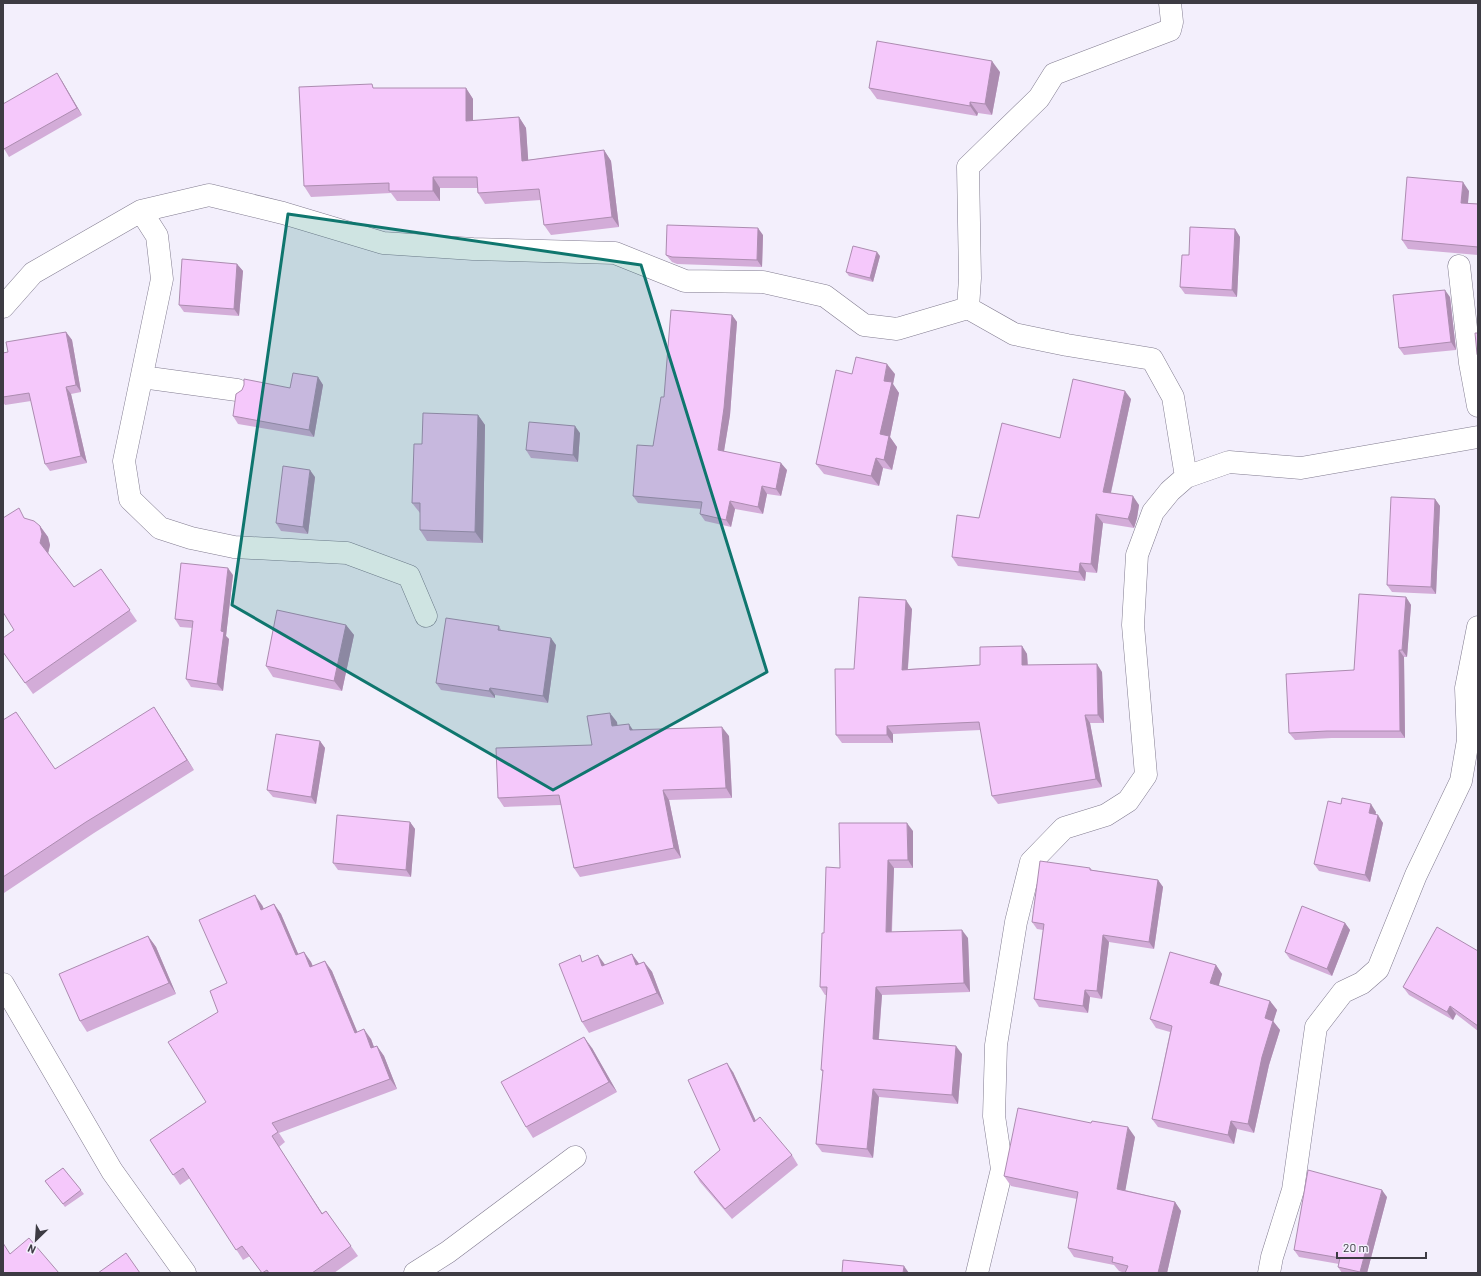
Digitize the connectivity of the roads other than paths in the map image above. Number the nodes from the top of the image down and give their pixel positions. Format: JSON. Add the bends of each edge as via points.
{"nodes":[{"id":1,"x":1170,"y":3,"type":"edge"},
{"id":2,"x":141,"y":211,"type":"junction"},
{"id":3,"x":1459,"y":266,"type":"dead end"},
{"id":4,"x":3,"y":306,"type":"edge"},
{"id":5,"x":968,"y":308,"type":"junction"},
{"id":6,"x":142,"y":377,"type":"junction"},
{"id":7,"x":237,"y":390,"type":"dead end"},
{"id":8,"x":1478,"y":406,"type":"edge"},
{"id":9,"x":1478,"y":437,"type":"edge"},
{"id":10,"x":1186,"y":478,"type":"junction"},
{"id":11,"x":426,"y":616,"type":"dead end"},
{"id":12,"x":1478,"y":627,"type":"edge"},
{"id":13,"x":3,"y":984,"type":"edge"},
{"id":14,"x":575,"y":1157,"type":"dead end"},
{"id":15,"x":184,"y":1273,"type":"edge"},
{"id":16,"x":415,"y":1273,"type":"edge"},
{"id":17,"x":977,"y":1273,"type":"edge"},
{"id":18,"x":1269,"y":1273,"type":"edge"}],
"edges":[{"from":1,"to":5,"type":"street","via":[[1170,30],[1054,74],[1039,98],[968,166]]},
{"from":2,"to":4,"type":"street","via":[[33,273]]},
{"from":2,"to":5,"type":"street","via":[[209,196],[283,213],[383,243],[473,249],[615,253],[685,281],[763,282],[825,296],[864,325],[897,330]]},
{"from":2,"to":6,"type":"street","via":[[157,236],[162,279]]},
{"from":3,"to":8,"type":"street","via":[[1470,363]]},
{"from":5,"to":10,"type":"street","via":[[1014,334],[1152,359],[1173,397]]},
{"from":6,"to":7,"type":"street"},
{"from":6,"to":11,"type":"street","via":[[124,462],[130,499],[160,528],[234,547],[347,553],[409,576]]},
{"from":9,"to":10,"type":"street","via":[[1301,468],[1229,462]]},
{"from":10,"to":17,"type":"street","via":[[1170,491],[1152,512],[1137,555],[1133,625],[1146,775],[1128,801],[1106,816],[1064,828],[1032,862],[1016,922],[996,1045],[994,1116],[1002,1169]]},
{"from":12,"to":18,"type":"street","via":[[1466,688],[1468,740],[1461,781],[1416,874],[1378,970],[1362,983],[1343,992],[1316,1027],[1293,1190]]},
{"from":13,"to":15,"type":"street","via":[[112,1172]]},
{"from":14,"to":16,"type":"street","via":[[448,1252]]}]}
